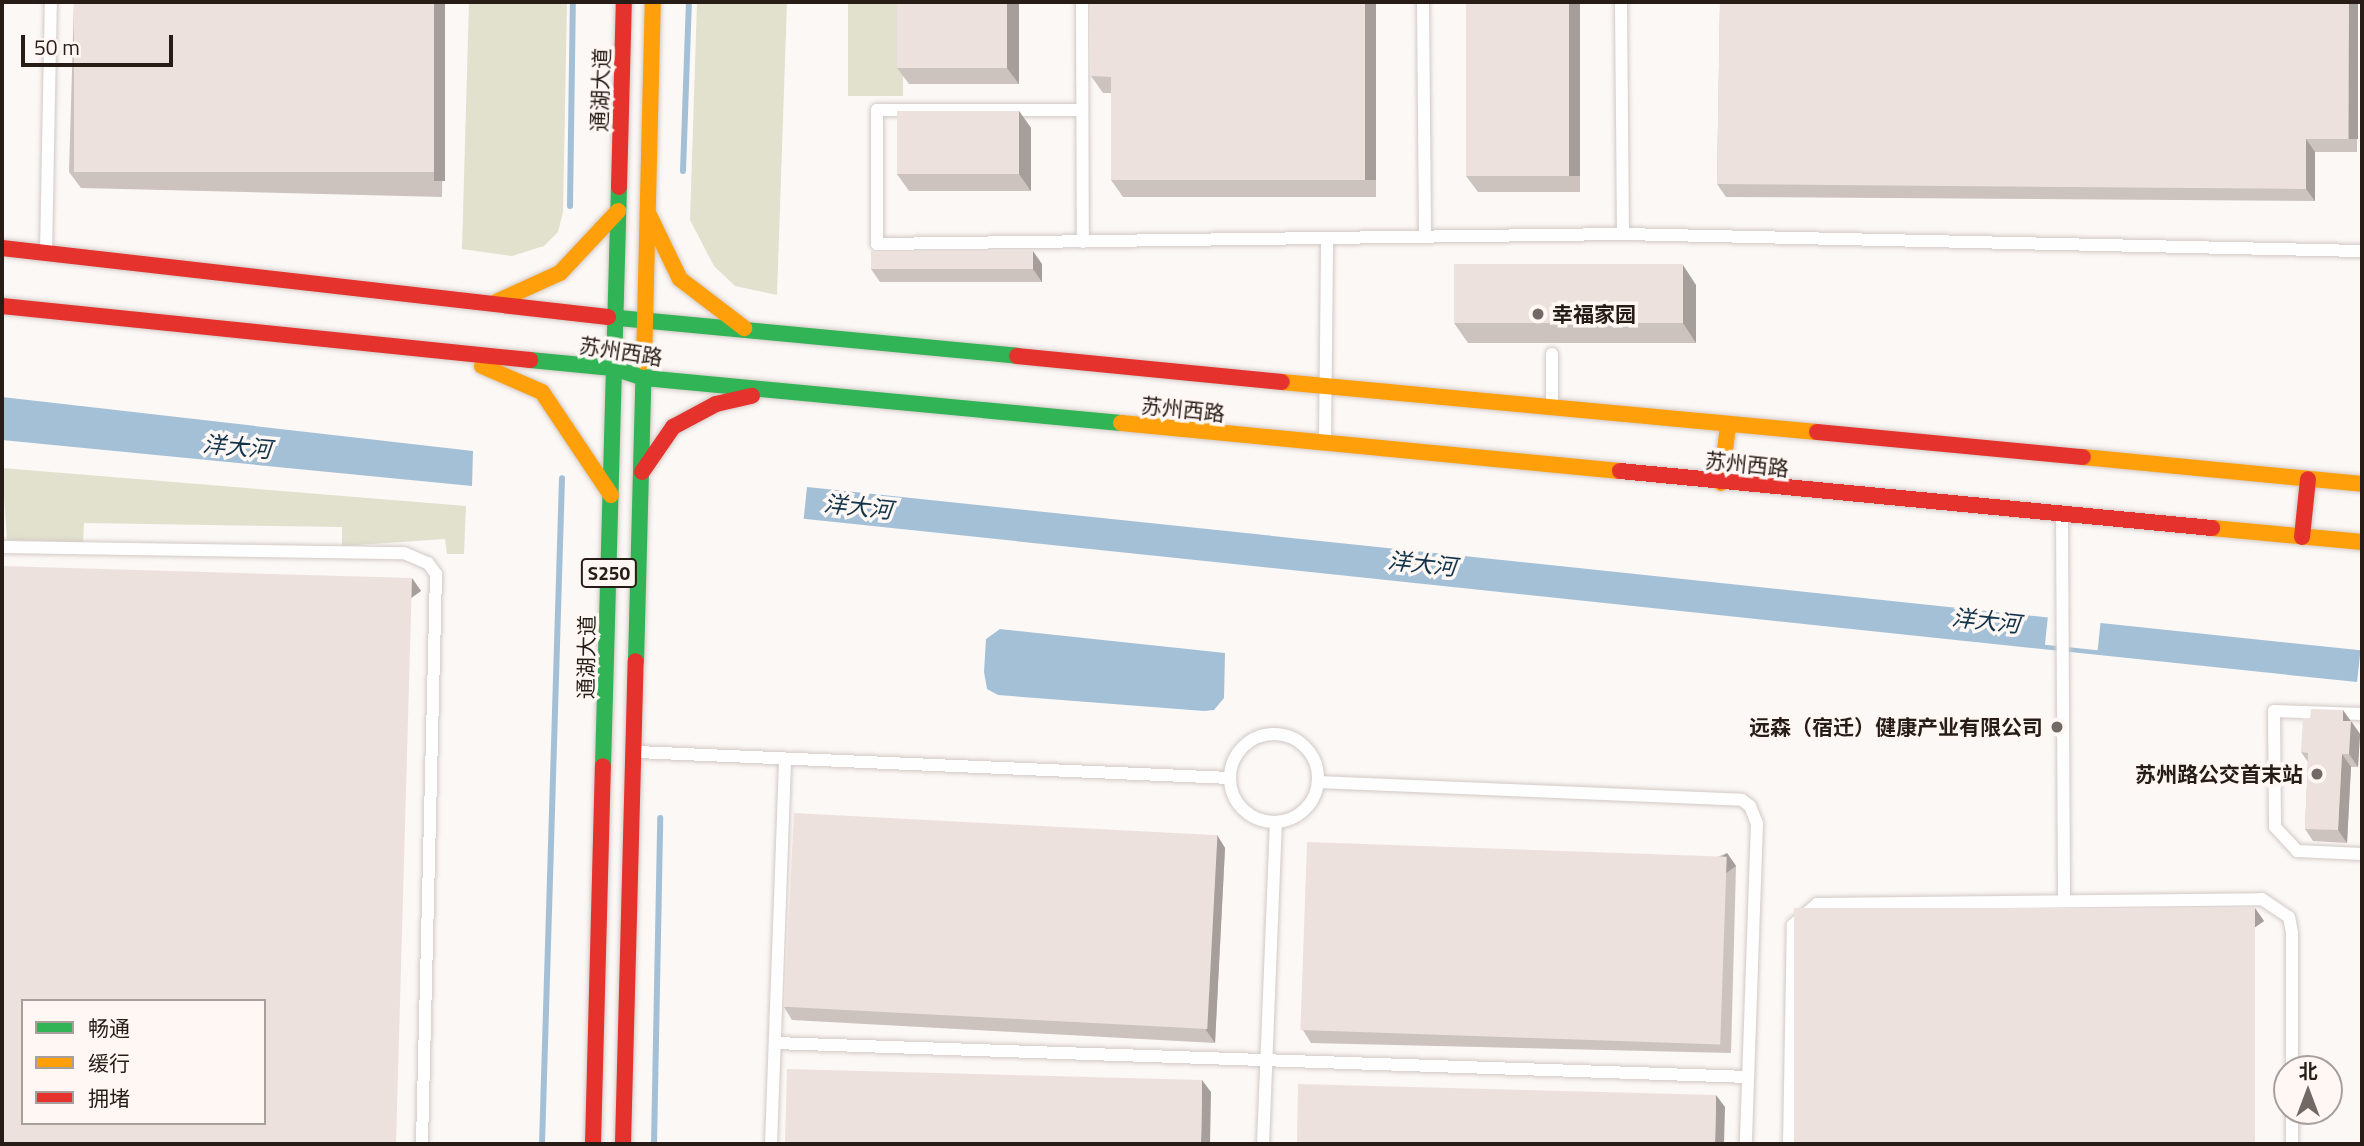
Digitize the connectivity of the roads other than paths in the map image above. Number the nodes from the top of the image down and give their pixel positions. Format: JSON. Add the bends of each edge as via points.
{"nodes":[{"id":1,"x":51,"y":2,"type":"edge"},
{"id":2,"x":624,"y":2,"type":"edge"},
{"id":3,"x":653,"y":2,"type":"edge"},
{"id":4,"x":1082,"y":2,"type":"edge"},
{"id":5,"x":1423,"y":2,"type":"edge"},
{"id":6,"x":1621,"y":2,"type":"edge"},
{"id":7,"x":1082,"y":110,"type":"junction"},
{"id":8,"x":618,"y":211,"type":"junction"},
{"id":9,"x":647,"y":211,"type":"junction"},
{"id":10,"x":1623,"y":234,"type":"junction"},
{"id":11,"x":1425,"y":237,"type":"junction"},
{"id":12,"x":1327,"y":239,"type":"junction"},
{"id":13,"x":1083,"y":242,"type":"junction"},
{"id":14,"x":2,"y":248,"type":"edge"},
{"id":15,"x":2362,"y":251,"type":"edge"},
{"id":16,"x":46,"y":253,"type":"junction"},
{"id":17,"x":492,"y":303,"type":"junction"},
{"id":18,"x":2,"y":306,"type":"edge"},
{"id":19,"x":616,"y":317,"type":"junction"},
{"id":20,"x":644,"y":321,"type":"junction"},
{"id":21,"x":749,"y":331,"type":"junction"},
{"id":22,"x":422,"y":348,"type":"junction"},
{"id":23,"x":1552,"y":354,"type":"dead end"},
{"id":24,"x":613,"y":368,"type":"junction"},
{"id":25,"x":644,"y":378,"type":"junction"},
{"id":26,"x":1325,"y":386,"type":"junction"},
{"id":27,"x":776,"y":390,"type":"junction"},
{"id":28,"x":1552,"y":408,"type":"junction"},
{"id":29,"x":1728,"y":426,"type":"junction"},
{"id":30,"x":1325,"y":444,"type":"junction"},
{"id":31,"x":642,"y":472,"type":"junction"},
{"id":32,"x":2308,"y":479,"type":"junction"},
{"id":33,"x":1721,"y":483,"type":"junction"},
{"id":34,"x":2362,"y":484,"type":"edge"},
{"id":35,"x":611,"y":495,"type":"junction"},
{"id":36,"x":2062,"y":516,"type":"junction"},
{"id":37,"x":2302,"y":537,"type":"junction"},
{"id":38,"x":2362,"y":542,"type":"edge"},
{"id":39,"x":2,"y":547,"type":"edge"},
{"id":40,"x":2362,"y":714,"type":"edge"},
{"id":41,"x":605,"y":751,"type":"junction"},
{"id":42,"x":634,"y":752,"type":"junction"},
{"id":43,"x":785,"y":759,"type":"junction"},
{"id":44,"x":1230,"y":778,"type":"junction"},
{"id":45,"x":1318,"y":782,"type":"junction"},
{"id":46,"x":1276,"y":822,"type":"junction"},
{"id":47,"x":2362,"y":854,"type":"edge"},
{"id":48,"x":2064,"y":897,"type":"junction"},
{"id":49,"x":775,"y":1043,"type":"junction"},
{"id":50,"x":2292,"y":1055,"type":"edge"},
{"id":51,"x":1266,"y":1060,"type":"junction"},
{"id":52,"x":1748,"y":1077,"type":"junction"},
{"id":53,"x":2292,"y":1125,"type":"edge"},
{"id":54,"x":422,"y":1144,"type":"edge"},
{"id":55,"x":593,"y":1144,"type":"edge"},
{"id":56,"x":623,"y":1144,"type":"edge"},
{"id":57,"x":771,"y":1144,"type":"edge"},
{"id":58,"x":1263,"y":1144,"type":"edge"},
{"id":59,"x":1746,"y":1144,"type":"edge"},
{"id":60,"x":1788,"y":1144,"type":"edge"},
{"id":61,"x":2292,"y":1144,"type":"edge"}],
"edges":[{"from":1,"to":16,"type":"lane"},
{"from":2,"to":8,"type":"main road","name":"通湖大道","number":"S250"},
{"from":3,"to":9,"type":"main road","number":"S250"},
{"from":4,"to":7,"type":"lane"},
{"from":5,"to":11,"type":"lane"},
{"from":6,"to":10,"type":"lane"},
{"from":7,"to":13,"type":"lane"},
{"from":7,"to":13,"type":"lane","via":[[877,110],[877,244]]},
{"from":8,"to":17,"type":"main road","via":[[560,273]]},
{"from":8,"to":19,"type":"main road","name":"通湖大道","number":"S250"},
{"from":9,"to":20,"type":"main road","number":"S250"},
{"from":9,"to":21,"type":"main road","via":[[680,279]]},
{"from":10,"to":11,"type":"lane"},
{"from":10,"to":15,"type":"lane"},
{"from":11,"to":12,"type":"lane"},
{"from":12,"to":13,"type":"lane"},
{"from":12,"to":26,"type":"lane"},
{"from":14,"to":16,"type":"main road","name":"苏州西路"},
{"from":16,"to":17,"type":"main road","name":"苏州西路","via":[[356,294]]},
{"from":17,"to":19,"type":"main road","name":"苏州西路"},
{"from":18,"to":22,"type":"main road","name":"苏州西路","via":[[352,335]]},
{"from":19,"to":20,"type":"main road","name":"苏州西路"},
{"from":19,"to":24,"type":"main road","name":"通湖大道","number":"S250"},
{"from":20,"to":21,"type":"main road","name":"苏州西路"},
{"from":20,"to":25,"type":"main road","number":"S250"},
{"from":21,"to":26,"type":"main road","name":"苏州西路"},
{"from":22,"to":24,"type":"main road","name":"苏州西路"},
{"from":22,"to":35,"type":"main road","via":[[511,375],[542,392],[576,434]]},
{"from":23,"to":28,"type":"lane"},
{"from":24,"to":25,"type":"main road","name":"苏州西路"},
{"from":24,"to":35,"type":"main road","name":"通湖大道","number":"S250"},
{"from":25,"to":27,"type":"main road","name":"苏州西路"},
{"from":25,"to":31,"type":"main road","number":"S250"},
{"from":26,"to":28,"type":"main road","name":"苏州西路"},
{"from":26,"to":30,"type":"lane"},
{"from":27,"to":30,"type":"main road","name":"苏州西路"},
{"from":27,"to":31,"type":"main road","via":[[691,415],[656,443]]},
{"from":28,"to":29,"type":"main road","name":"苏州西路"},
{"from":29,"to":32,"type":"main road","name":"苏州西路"},
{"from":29,"to":33,"type":"main road"},
{"from":30,"to":33,"type":"main road","name":"苏州西路"},
{"from":31,"to":42,"type":"main road","number":"S250"},
{"from":32,"to":34,"type":"main road","name":"苏州西路"},
{"from":32,"to":37,"type":"main road"},
{"from":33,"to":36,"type":"main road","name":"苏州西路"},
{"from":35,"to":41,"type":"main road","name":"通湖大道","number":"S250"},
{"from":36,"to":37,"type":"main road","name":"苏州西路"},
{"from":36,"to":48,"type":"lane"},
{"from":37,"to":38,"type":"main road","name":"苏州西路"},
{"from":39,"to":54,"type":"lane","via":[[404,553],[428,563],[436,574]]},
{"from":40,"to":47,"type":"lane","via":[[2274,711],[2275,827],[2297,851]]},
{"from":41,"to":42,"type":"lane"},
{"from":41,"to":55,"type":"main road","name":"通湖大道","number":"S250"},
{"from":42,"to":43,"type":"lane"},
{"from":42,"to":56,"type":"main road","number":"S250"},
{"from":43,"to":44,"type":"lane"},
{"from":43,"to":49,"type":"lane"},
{"from":44,"to":45,"type":"lane","via":[[1240,750],[1265,735],[1280,734],[1306,747]]},
{"from":44,"to":46,"type":"lane","via":[[1244,809]]},
{"from":45,"to":46,"type":"lane","via":[[1302,812]]},
{"from":45,"to":52,"type":"lane","via":[[1742,800],[1757,823]]},
{"from":46,"to":51,"type":"lane"},
{"from":48,"to":50,"type":"lane","via":[[2262,899],[2276,906],[2289,916],[2292,933]]},
{"from":48,"to":60,"type":"lane","via":[[1816,904],[1800,912],[1793,925]]},
{"from":49,"to":51,"type":"lane"},
{"from":49,"to":57,"type":"lane"},
{"from":51,"to":52,"type":"lane"},
{"from":51,"to":58,"type":"lane"},
{"from":52,"to":59,"type":"lane"},
{"from":53,"to":61,"type":"lane"}]}
